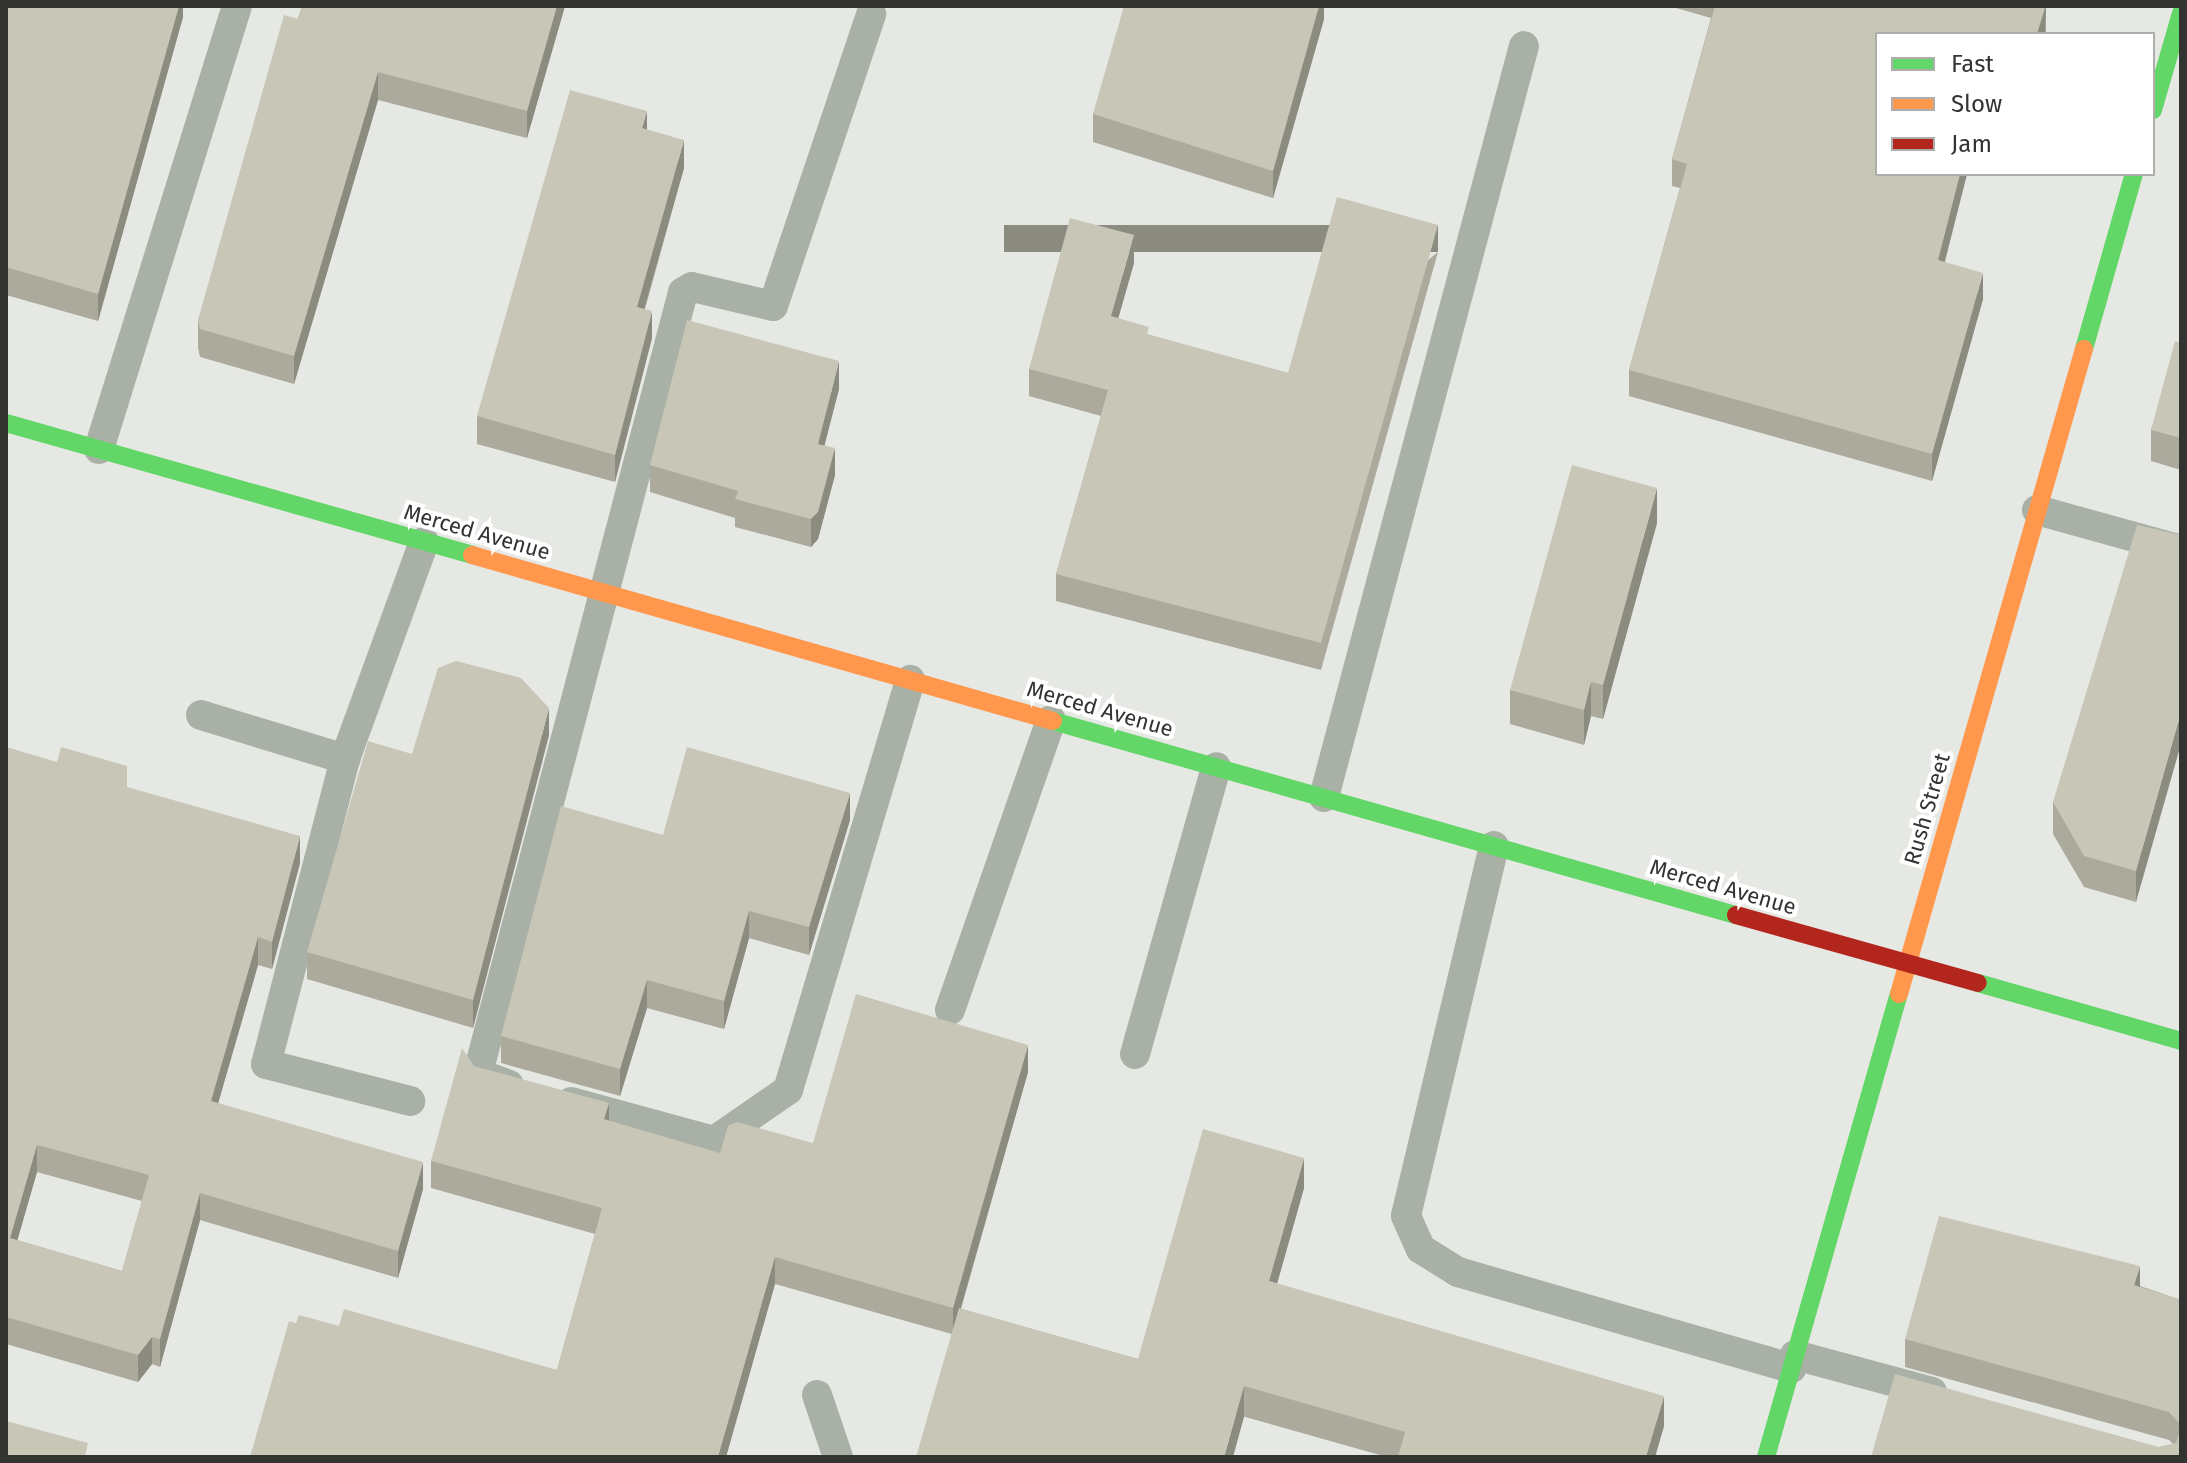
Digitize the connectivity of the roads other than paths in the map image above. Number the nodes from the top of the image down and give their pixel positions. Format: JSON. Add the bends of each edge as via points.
{"nodes":[{"id":1,"x":237,"y":6,"type":"edge"},
{"id":2,"x":2181,"y":13,"type":"edge"},
{"id":3,"x":871,"y":14,"type":"dead end"},
{"id":4,"x":1524,"y":46,"type":"dead end"},
{"id":5,"x":2155,"y":103,"type":"edge"},
{"id":6,"x":2133,"y":176,"type":"edge"},
{"id":7,"x":6,"y":423,"type":"edge"},
{"id":8,"x":99,"y":449,"type":"junction"},
{"id":9,"x":2037,"y":510,"type":"junction"},
{"id":10,"x":424,"y":542,"type":"junction"},
{"id":11,"x":2181,"y":550,"type":"edge"},
{"id":12,"x":608,"y":595,"type":"junction"},
{"id":13,"x":910,"y":680,"type":"junction"},
{"id":14,"x":201,"y":715,"type":"dead end"},
{"id":15,"x":1051,"y":720,"type":"junction"},
{"id":16,"x":345,"y":759,"type":"junction"},
{"id":17,"x":1216,"y":767,"type":"junction"},
{"id":18,"x":1324,"y":797,"type":"junction"},
{"id":19,"x":1494,"y":846,"type":"junction"},
{"id":20,"x":1907,"y":964,"type":"junction"},
{"id":21,"x":950,"y":1010,"type":"dead end"},
{"id":22,"x":2181,"y":1041,"type":"edge"},
{"id":23,"x":1135,"y":1054,"type":"dead end"},
{"id":24,"x":410,"y":1101,"type":"dead end"},
{"id":25,"x":1793,"y":1362,"type":"junction"},
{"id":26,"x":817,"y":1395,"type":"dead end"},
{"id":27,"x":1960,"y":1400,"type":"edge"},
{"id":28,"x":838,"y":1457,"type":"edge"},
{"id":29,"x":1766,"y":1457,"type":"edge"}],
"edges":[{"from":1,"to":8,"type":"lane"},
{"from":2,"to":5,"type":"street"},
{"from":3,"to":12,"type":"lane","via":[[773,306],[692,287],[683,292],[628,492]]},
{"from":4,"to":18,"type":"lane"},
{"from":6,"to":9,"type":"street","name":"Rush Street"},
{"from":7,"to":8,"type":"street","name":"Merced Avenue"},
{"from":8,"to":10,"type":"street","name":"Merced Avenue"},
{"from":9,"to":11,"type":"lane"},
{"from":9,"to":20,"type":"street","name":"Rush Street"},
{"from":10,"to":12,"type":"street","name":"Merced Avenue"},
{"from":10,"to":16,"type":"lane"},
{"from":12,"to":13,"type":"street","name":"Merced Avenue"},
{"from":12,"to":13,"type":"lane","via":[[482,1077],[714,1141],[788,1090]]},
{"from":13,"to":15,"type":"street","name":"Merced Avenue"},
{"from":14,"to":16,"type":"lane"},
{"from":15,"to":17,"type":"street","name":"Merced Avenue"},
{"from":15,"to":21,"type":"lane"},
{"from":16,"to":24,"type":"lane","via":[[266,1064]]},
{"from":17,"to":18,"type":"street","name":"Merced Avenue"},
{"from":17,"to":23,"type":"lane"},
{"from":18,"to":19,"type":"street","name":"Merced Avenue"},
{"from":19,"to":20,"type":"street","name":"Merced Avenue"},
{"from":19,"to":25,"type":"lane","via":[[1406,1216],[1421,1249],[1458,1272]]},
{"from":20,"to":22,"type":"street","name":"Merced Avenue"},
{"from":20,"to":25,"type":"street","name":"Rush Street"},
{"from":25,"to":27,"type":"lane"},
{"from":25,"to":29,"type":"street","name":"Rush Street"},
{"from":26,"to":28,"type":"lane"}]}
